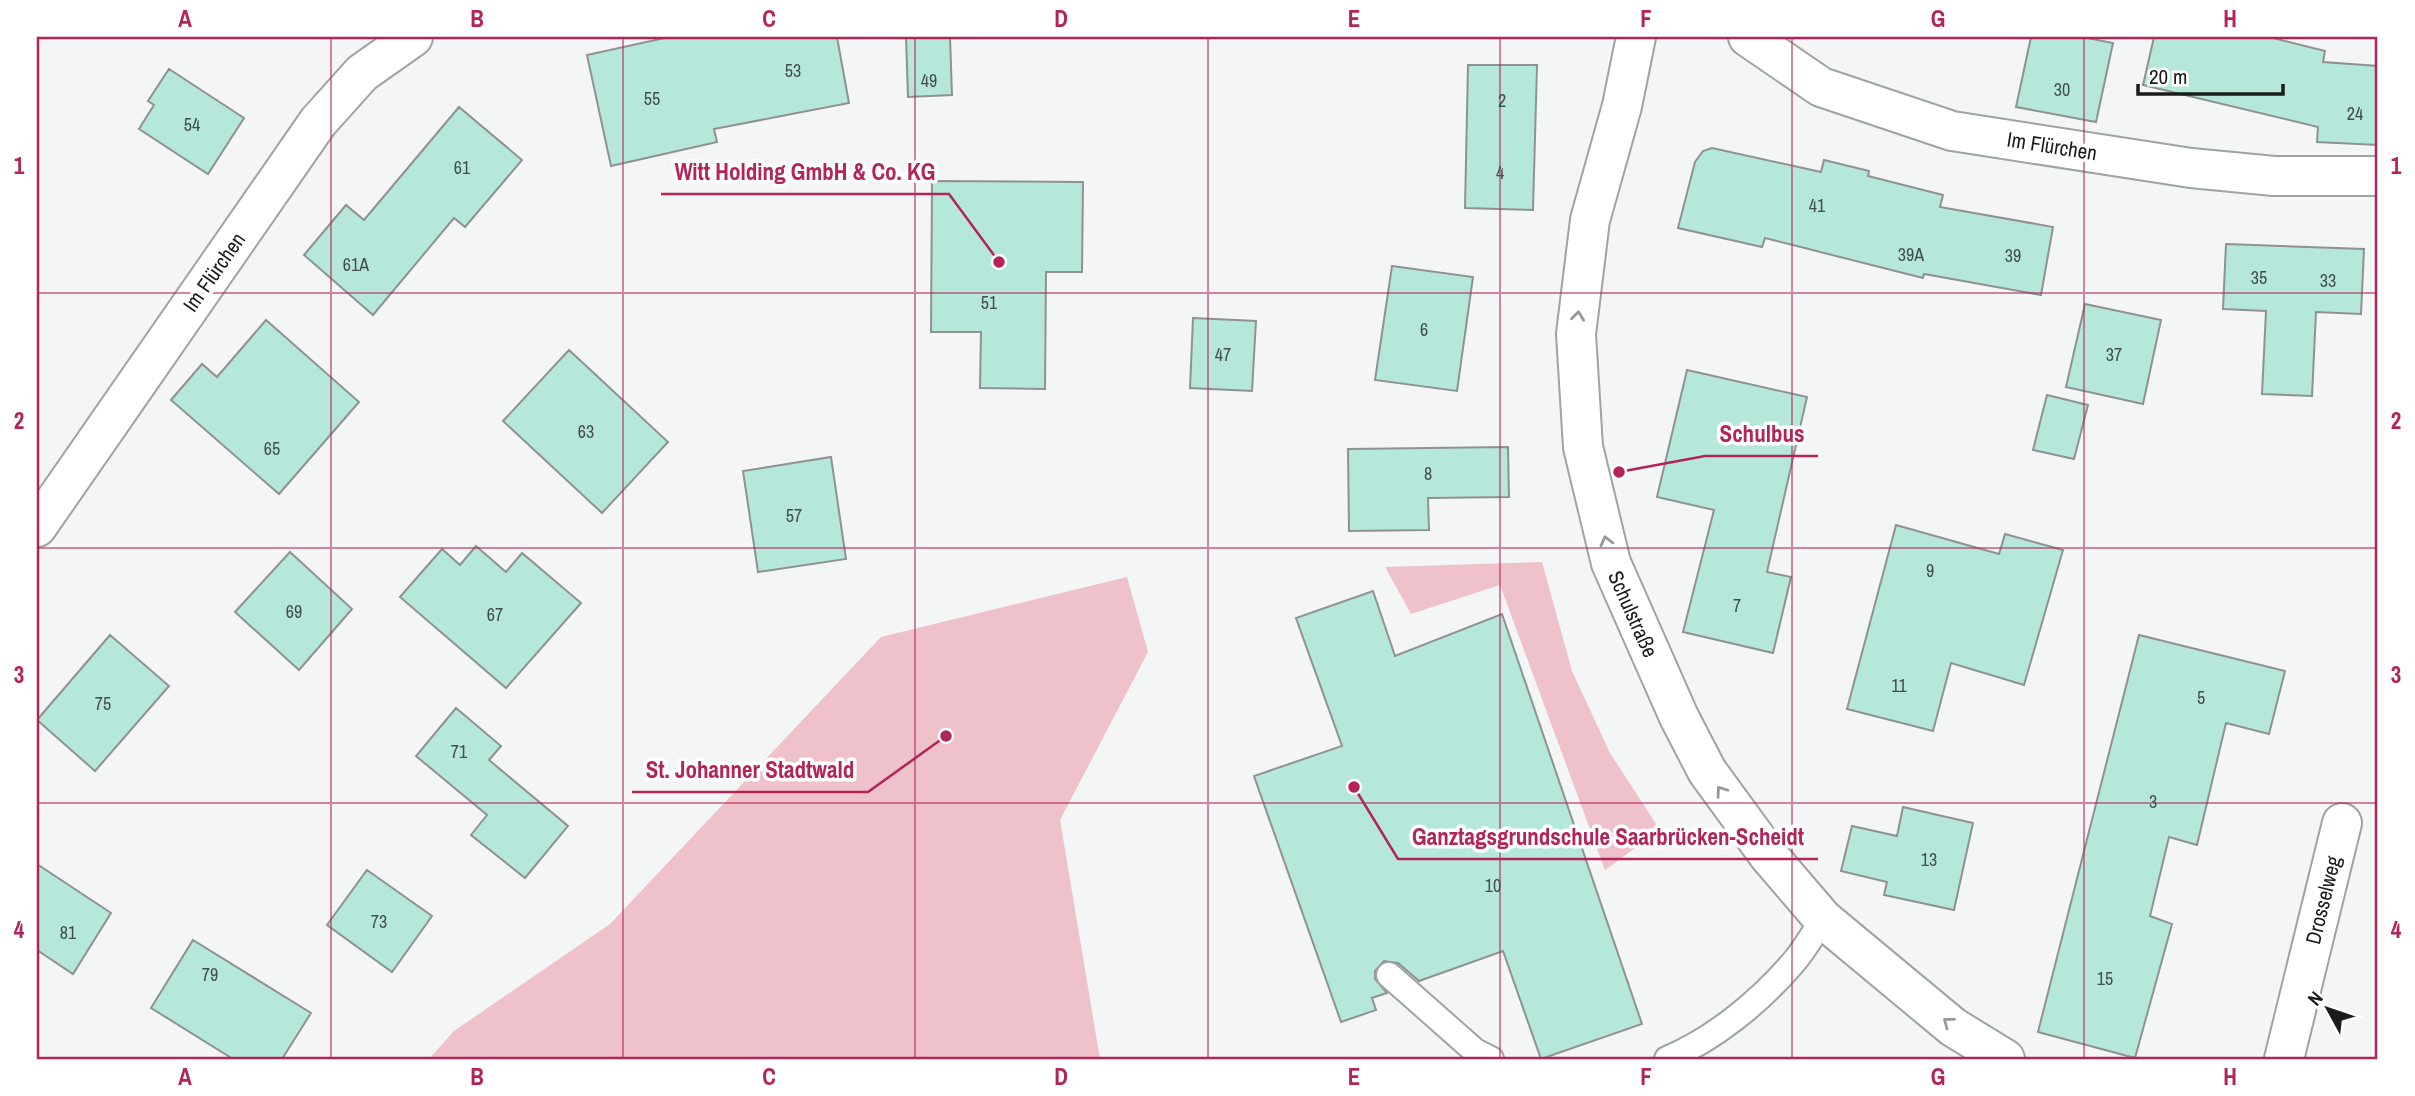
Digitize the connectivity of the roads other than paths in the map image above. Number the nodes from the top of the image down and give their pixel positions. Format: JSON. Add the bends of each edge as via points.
{"nodes":[{"id":1,"x":413,"y":37,"type":"edge"},
{"id":2,"x":1636,"y":37,"type":"edge"},
{"id":3,"x":1748,"y":37,"type":"edge"},
{"id":4,"x":2378,"y":176,"type":"edge"},
{"id":5,"x":37,"y":527,"type":"edge"},
{"id":6,"x":2342,"y":823,"type":"dead end"},
{"id":7,"x":1823,"y":919,"type":"junction"},
{"id":8,"x":1389,"y":975,"type":"dead end"},
{"id":9,"x":1701,"y":1052,"type":"edge"},
{"id":10,"x":1492,"y":1059,"type":"edge"},
{"id":11,"x":1667,"y":1059,"type":"edge"},
{"id":12,"x":2005,"y":1059,"type":"edge"},
{"id":13,"x":2284,"y":1059,"type":"edge"}],
"edges":[{"from":1,"to":5,"type":"street","name":"Im Flürchen","via":[[362,73],[318,122]]},
{"from":7,"to":2,"type":"street","name":"Schulstraße","one_way":true,"via":[[1769,856],[1707,771],[1679,718],[1611,563],[1583,447],[1576,334],[1590,220]]},
{"from":3,"to":4,"type":"street","name":"Im Flürchen","via":[[1821,87],[1952,131],[2191,169],[2274,176]]},
{"from":6,"to":13,"type":"street","name":"Drosselweg"},
{"from":7,"to":9,"type":"lane","via":[[1793,963]]},
{"from":12,"to":7,"type":"street","name":"Schulstraße","one_way":true,"via":[[1953,1027]]},
{"from":8,"to":10,"type":"lane","via":[[1475,1051]]},
{"from":9,"to":11,"type":"lane"}]}
